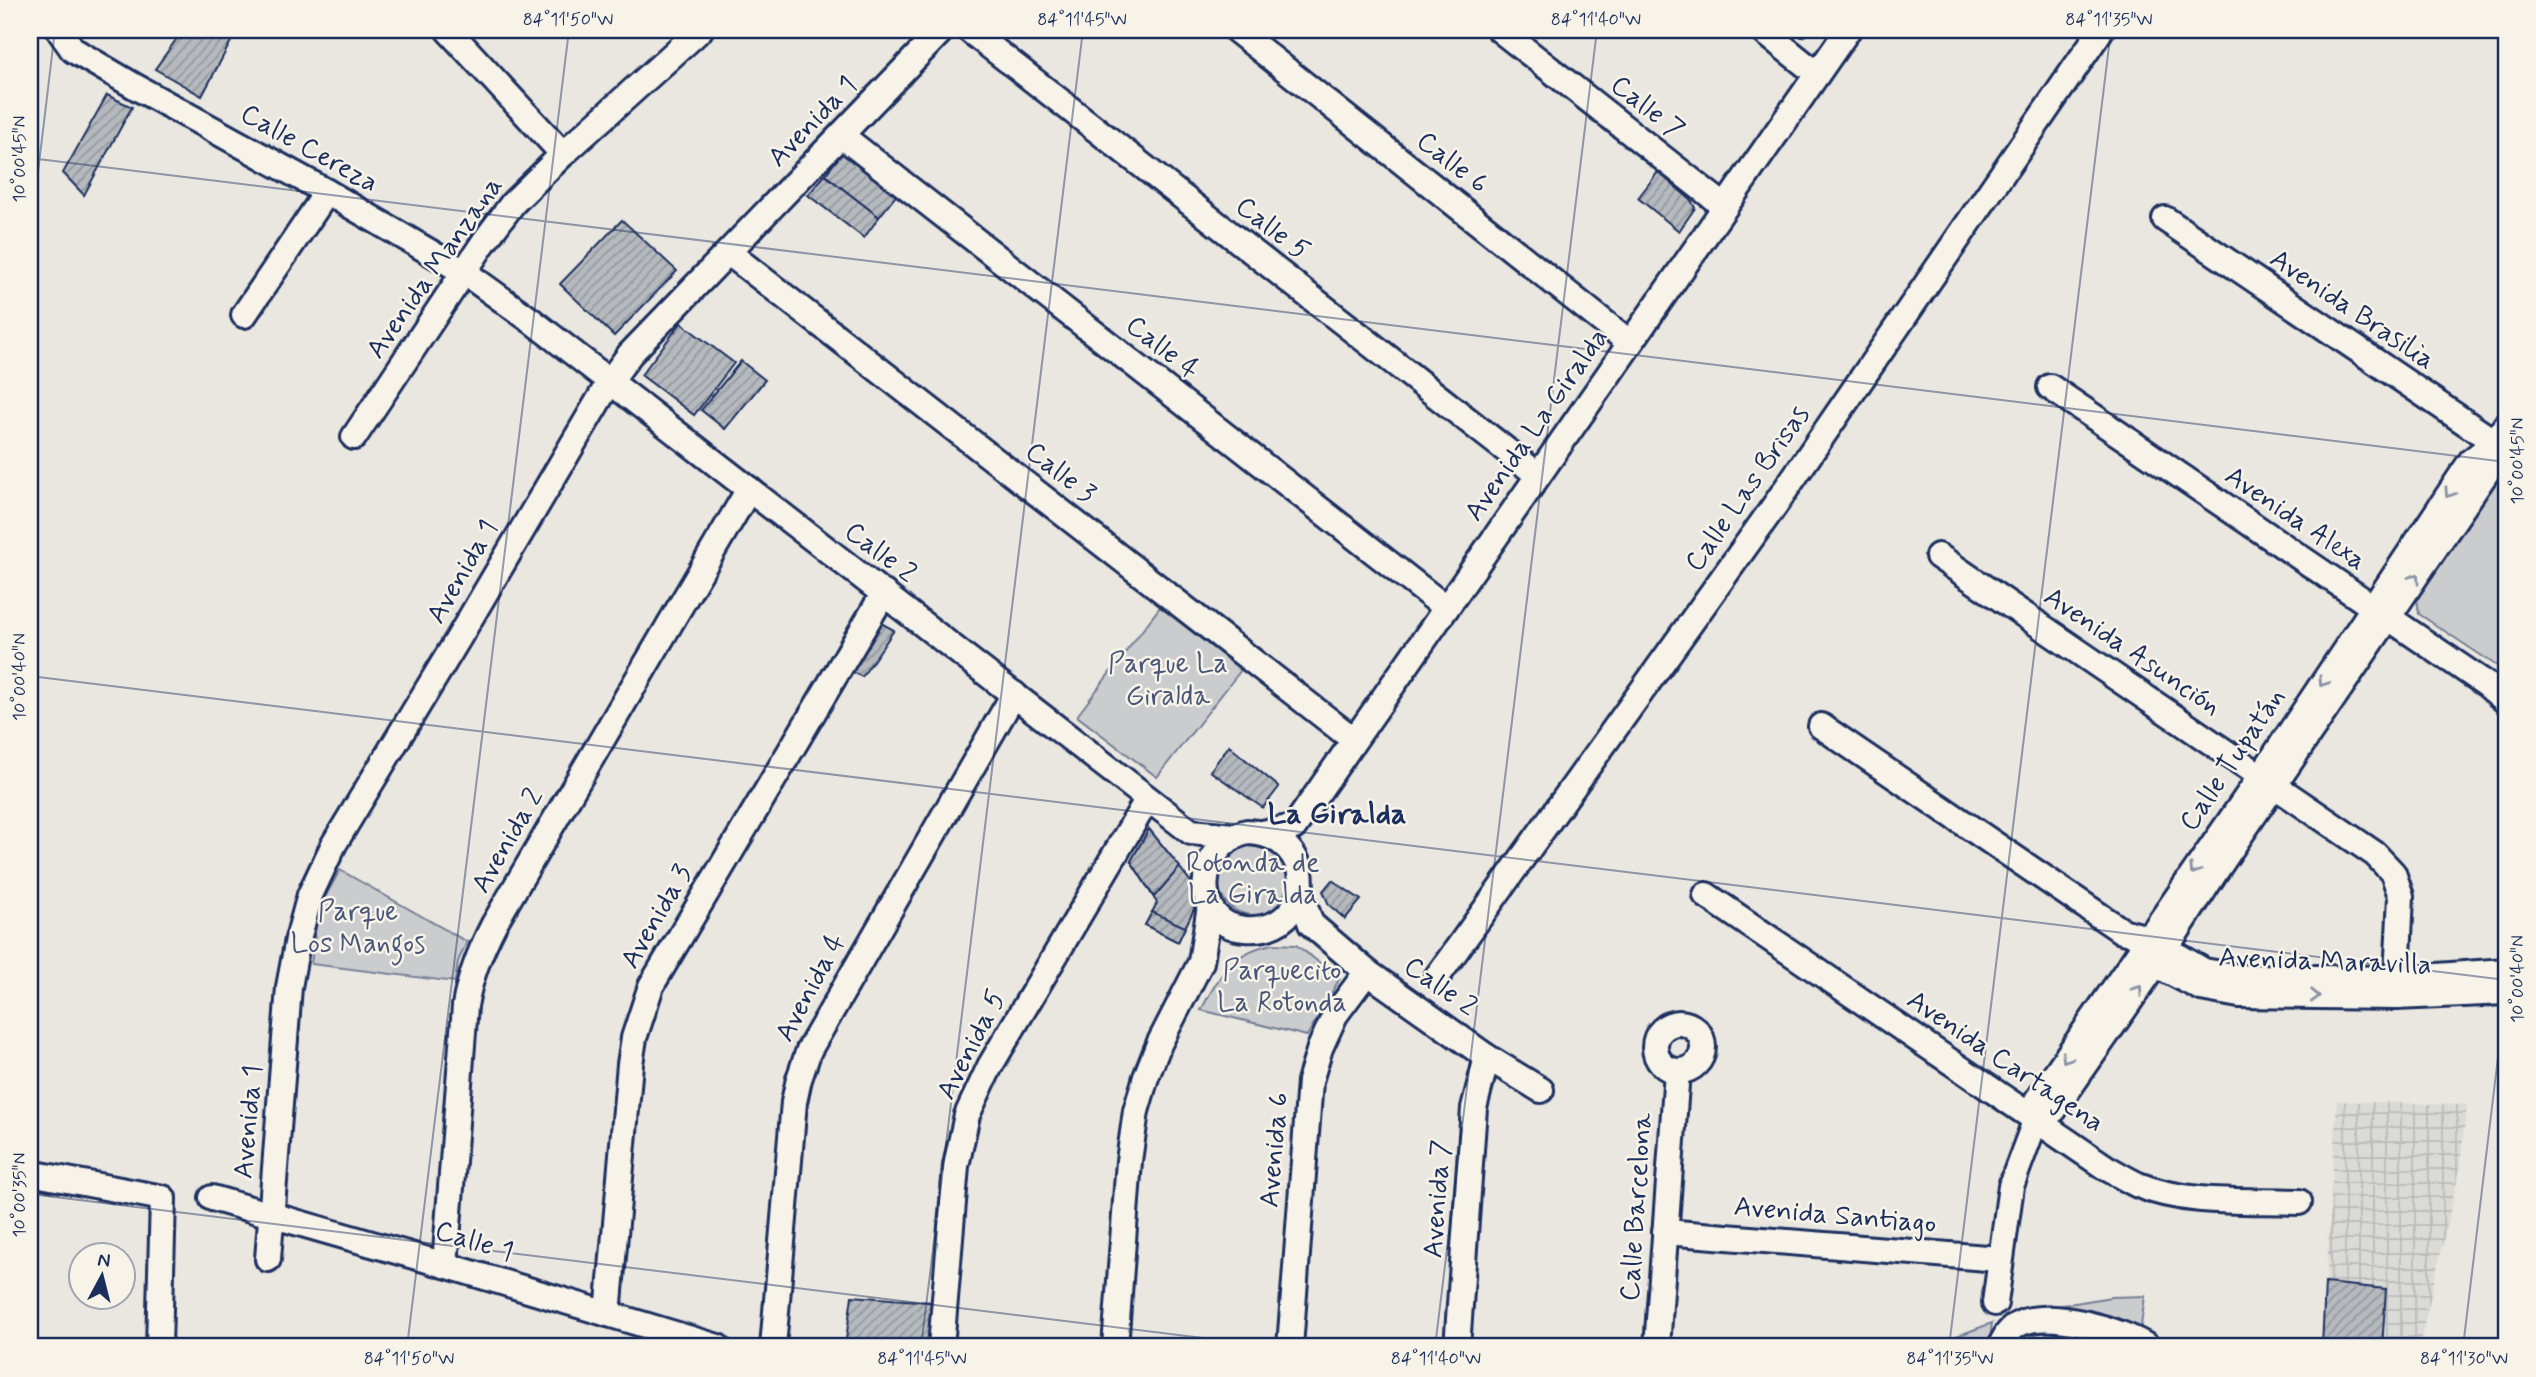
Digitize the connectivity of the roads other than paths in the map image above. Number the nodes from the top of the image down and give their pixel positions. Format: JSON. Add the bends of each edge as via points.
{"nodes":[{"id":1,"x":59,"y":30,"type":"edge"},
{"id":2,"x":447,"y":30,"type":"edge"},
{"id":3,"x":942,"y":30,"type":"edge"},
{"id":4,"x":969,"y":30,"type":"edge"},
{"id":5,"x":1236,"y":30,"type":"edge"},
{"id":6,"x":1500,"y":30,"type":"edge"},
{"id":7,"x":1762,"y":30,"type":"edge"},
{"id":8,"x":1848,"y":30,"type":"edge"},
{"id":9,"x":2101,"y":30,"type":"edge"},
{"id":10,"x":684,"y":35,"type":"edge"},
{"id":11,"x":1817,"y":74,"type":"junction"},
{"id":12,"x":842,"y":136,"type":"junction"},
{"id":13,"x":563,"y":154,"type":"junction"},
{"id":14,"x":327,"y":192,"type":"junction"},
{"id":15,"x":1725,"y":207,"type":"junction"},
{"id":16,"x":2165,"y":219,"type":"dead end"},
{"id":17,"x":729,"y":253,"type":"junction"},
{"id":18,"x":464,"y":272,"type":"junction"},
{"id":19,"x":244,"y":315,"type":"dead end"},
{"id":20,"x":533,"y":321,"type":"joint"},
{"id":21,"x":1630,"y":343,"type":"junction"},
{"id":22,"x":610,"y":381,"type":"junction"},
{"id":23,"x":2050,"y":387,"type":"dead end"},
{"id":24,"x":354,"y":437,"type":"dead end"},
{"id":25,"x":2502,"y":439,"type":"edge"},
{"id":26,"x":1538,"y":475,"type":"junction"},
{"id":27,"x":749,"y":489,"type":"junction"},
{"id":28,"x":1938,"y":556,"type":"dead end"},
{"id":29,"x":884,"y":593,"type":"junction"},
{"id":30,"x":1446,"y":608,"type":"junction"},
{"id":31,"x":2380,"y":613,"type":"junction"},
{"id":32,"x":1014,"y":694,"type":"junction"},
{"id":33,"x":2506,"y":701,"type":"edge"},
{"id":34,"x":1821,"y":726,"type":"dead end"},
{"id":35,"x":1354,"y":740,"type":"junction"},
{"id":36,"x":2268,"y":780,"type":"junction"},
{"id":37,"x":1147,"y":800,"type":"junction"},
{"id":38,"x":1294,"y":827,"type":"junction"},
{"id":39,"x":1191,"y":832,"type":"junction"},
{"id":40,"x":1262,"y":833,"type":"junction"},
{"id":41,"x":1234,"y":836,"type":"junction"},
{"id":42,"x":1295,"y":859,"type":"junction"},
{"id":43,"x":1205,"y":880,"type":"junction"},
{"id":44,"x":1300,"y":891,"type":"junction"},
{"id":45,"x":1706,"y":895,"type":"dead end"},
{"id":46,"x":1210,"y":905,"type":"junction"},
{"id":47,"x":1277,"y":923,"type":"junction"},
{"id":48,"x":1311,"y":924,"type":"junction"},
{"id":49,"x":1244,"y":929,"type":"junction"},
{"id":50,"x":2151,"y":952,"type":"junction"},
{"id":51,"x":1201,"y":962,"type":"junction"},
{"id":52,"x":2506,"y":971,"type":"edge"},
{"id":53,"x":1367,"y":972,"type":"junction"},
{"id":54,"x":1437,"y":977,"type":"dead end"},
{"id":55,"x":2396,"y":988,"type":"junction"},
{"id":56,"x":2506,"y":992,"type":"edge"},
{"id":57,"x":1487,"y":1057,"type":"junction"},
{"id":58,"x":1677,"y":1071,"type":"dead end"},
{"id":59,"x":1541,"y":1090,"type":"dead end"},
{"id":60,"x":2036,"y":1119,"type":"junction"},
{"id":61,"x":30,"y":1173,"type":"edge"},
{"id":62,"x":212,"y":1198,"type":"dead end"},
{"id":63,"x":2299,"y":1202,"type":"dead end"},
{"id":64,"x":271,"y":1214,"type":"junction"},
{"id":65,"x":1665,"y":1232,"type":"junction"},
{"id":66,"x":268,"y":1259,"type":"dead end"},
{"id":67,"x":1999,"y":1259,"type":"junction"},
{"id":68,"x":445,"y":1265,"type":"junction"},
{"id":69,"x":1995,"y":1303,"type":"dead end"},
{"id":70,"x":608,"y":1314,"type":"junction"},
{"id":71,"x":159,"y":1347,"type":"edge"},
{"id":72,"x":718,"y":1347,"type":"edge"},
{"id":73,"x":773,"y":1347,"type":"edge"},
{"id":74,"x":941,"y":1347,"type":"edge"},
{"id":75,"x":1115,"y":1347,"type":"edge"},
{"id":76,"x":1290,"y":1347,"type":"edge"},
{"id":77,"x":1457,"y":1347,"type":"edge"},
{"id":78,"x":1657,"y":1347,"type":"edge"},
{"id":79,"x":2000,"y":1347,"type":"edge"},
{"id":80,"x":2148,"y":1347,"type":"edge"}],
"edges":[{"from":1,"to":14,"type":"street","name":"Calle Cereza","via":[[73,50]]},
{"from":2,"to":13,"type":"street"},
{"from":3,"to":12,"type":"street","name":"Avenida 1"},
{"from":4,"to":26,"type":"street","name":"Calle 5"},
{"from":5,"to":21,"type":"street","name":"Calle 6"},
{"from":6,"to":15,"type":"street","name":"Calle 7"},
{"from":7,"to":11,"type":"street"},
{"from":8,"to":11,"type":"street","name":"Avenida La Giralda"},
{"from":9,"to":54,"type":"street","name":"Calle Las Brisas","via":[[1774,505]]},
{"from":10,"to":13,"type":"street","name":"Avenida Manzana"},
{"from":11,"to":15,"type":"street","name":"Avenida La Giralda"},
{"from":12,"to":17,"type":"street","name":"Avenida 1"},
{"from":12,"to":30,"type":"street","name":"Calle 4"},
{"from":13,"to":18,"type":"street","name":"Avenida Manzana","via":[[513,203]]},
{"from":14,"to":18,"type":"street","name":"Calle Cereza"},
{"from":14,"to":19,"type":"street"},
{"from":15,"to":21,"type":"street","name":"Avenida La Giralda"},
{"from":16,"to":25,"type":"street","name":"Avenida Brasilia"},
{"from":17,"to":22,"type":"street","name":"Avenida 1"},
{"from":17,"to":35,"type":"street","name":"Calle 3"},
{"from":18,"to":20,"type":"street","name":"Calle Cereza"},
{"from":18,"to":24,"type":"street","name":"Avenida Manzana"},
{"from":20,"to":22,"type":"street","name":"Calle 2"},
{"from":21,"to":26,"type":"street","name":"Avenida La Giralda"},
{"from":22,"to":27,"type":"street","name":"Calle 2"},
{"from":22,"to":64,"type":"street","name":"Avenida 1","via":[[334,844],[310,895],[289,986]]},
{"from":23,"to":31,"type":"street","name":"Avenida Alexa"},
{"from":25,"to":31,"type":"street","name":"Calle Tupatán","via":[[2470,461]]},
{"from":26,"to":30,"type":"street","name":"Avenida La Giralda"},
{"from":27,"to":29,"type":"street","name":"Calle 2"},
{"from":27,"to":68,"type":"street","name":"Avenida 2","via":[[480,952],[465,1006]]},
{"from":28,"to":36,"type":"street","name":"Avenida Asunción"},
{"from":29,"to":32,"type":"street","name":"Calle 2"},
{"from":29,"to":70,"type":"street","name":"Avenida 3","via":[[650,986],[630,1064]]},
{"from":30,"to":35,"type":"street","name":"Avenida La Giralda"},
{"from":31,"to":33,"type":"street","name":"Avenida Alexa"},
{"from":31,"to":36,"type":"street","name":"Calle Tupatán"},
{"from":32,"to":37,"type":"street","name":"Calle 2"},
{"from":32,"to":73,"type":"street","name":"Avenida 4","via":[[809,1050],[794,1102]]},
{"from":34,"to":50,"type":"street","name":"Avenida Maravilla"},
{"from":35,"to":38,"type":"street","name":"Avenida La Giralda"},
{"from":36,"to":50,"type":"street","name":"Calle Tupatán"},
{"from":36,"to":55,"type":"street","name":"Avenida Asunción","via":[[2375,854],[2393,873],[2400,896]]},
{"from":37,"to":39,"type":"street","name":"Calle 2"},
{"from":37,"to":74,"type":"street","name":"Avenida 5","via":[[989,1066],[967,1115],[956,1166]]},
{"from":38,"to":40,"type":"street"},
{"from":38,"to":42,"type":"street"},
{"from":39,"to":41,"type":"street"},
{"from":39,"to":43,"type":"street"},
{"from":40,"to":41,"type":"street"},
{"from":40,"to":42,"type":"street","via":[[1286,845]]},
{"from":41,"to":43,"type":"street","via":[[1213,855]]},
{"from":42,"to":44,"type":"street"},
{"from":43,"to":46,"type":"street"},
{"from":44,"to":47,"type":"street","via":[[1288,916]]},
{"from":44,"to":48,"type":"street"},
{"from":45,"to":60,"type":"street","name":"Avenida Cartagena"},
{"from":46,"to":49,"type":"street","via":[[1217,917]]},
{"from":46,"to":51,"type":"street"},
{"from":47,"to":48,"type":"street"},
{"from":47,"to":49,"type":"street"},
{"from":48,"to":53,"type":"street","name":"Calle 2"},
{"from":49,"to":51,"type":"street","via":[[1221,941]]},
{"from":50,"to":55,"type":"street","name":"Avenida Maravilla","via":[[2204,971],[2240,977]]},
{"from":50,"to":60,"type":"street","name":"Calle Tupatán","via":[[2037,1100]]},
{"from":51,"to":75,"type":"street","via":[[1159,1044],[1136,1111]]},
{"from":52,"to":55,"type":"street","name":"Avenida Maravilla"},
{"from":53,"to":57,"type":"street","name":"Calle 2"},
{"from":53,"to":76,"type":"street","name":"Avenida 6","via":[[1335,1015],[1310,1081]]},
{"from":55,"to":56,"type":"street","name":"Avenida Maravilla"},
{"from":57,"to":59,"type":"street","name":"Calle 2"},
{"from":57,"to":77,"type":"street","name":"Avenida 7","via":[[1474,1108]]},
{"from":58,"to":65,"type":"street","name":"Calle Barcelona"},
{"from":60,"to":63,"type":"street","name":"Avenida Cartagena","via":[[2137,1185],[2189,1197]]},
{"from":60,"to":67,"type":"street","name":"Calle Tupatán","via":[[2011,1186]]},
{"from":61,"to":71,"type":"street","via":[[163,1198]]},
{"from":62,"to":64,"type":"street","name":"Calle 1"},
{"from":64,"to":66,"type":"street","name":"Avenida 1"},
{"from":64,"to":68,"type":"street","name":"Calle 1"},
{"from":65,"to":67,"type":"street","name":"Avenida Santiago"},
{"from":65,"to":78,"type":"street","name":"Calle Barcelona"},
{"from":67,"to":69,"type":"street","name":"Calle Tupatán"},
{"from":68,"to":70,"type":"street","name":"Calle 1"},
{"from":70,"to":72,"type":"street","name":"Calle 1"},
{"from":79,"to":80,"type":"street","via":[[2007,1332],[2033,1320],[2103,1328]]}]}
